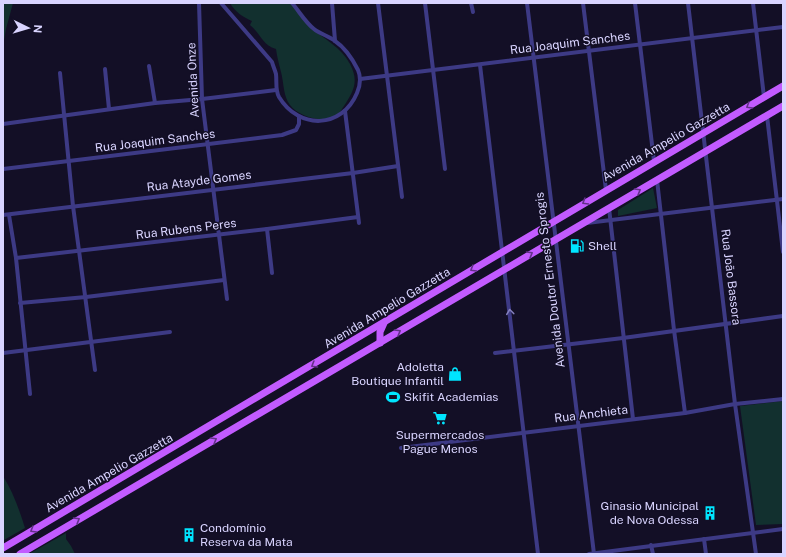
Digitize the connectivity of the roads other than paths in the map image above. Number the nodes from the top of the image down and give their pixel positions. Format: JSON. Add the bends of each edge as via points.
{"nodes":[{"id":1,"x":199,"y":3,"type":"edge"},
{"id":2,"x":220,"y":3,"type":"edge"},
{"id":3,"x":292,"y":3,"type":"edge"},
{"id":4,"x":332,"y":3,"type":"edge"},
{"id":5,"x":378,"y":3,"type":"edge"},
{"id":6,"x":425,"y":3,"type":"edge"},
{"id":7,"x":472,"y":3,"type":"edge"},
{"id":8,"x":527,"y":3,"type":"edge"},
{"id":9,"x":583,"y":3,"type":"edge"},
{"id":10,"x":635,"y":3,"type":"edge"},
{"id":11,"x":688,"y":3,"type":"edge"},
{"id":12,"x":753,"y":3,"type":"edge"},
{"id":13,"x":473,"y":12,"type":"dead end"},
{"id":14,"x":783,"y":28,"type":"edge"},
{"id":15,"x":756,"y":31,"type":"junction"},
{"id":16,"x":693,"y":39,"type":"junction"},
{"id":17,"x":335,"y":41,"type":"junction"},
{"id":18,"x":640,"y":44,"type":"junction"},
{"id":19,"x":589,"y":52,"type":"junction"},
{"id":20,"x":534,"y":58,"type":"junction"},
{"id":21,"x":480,"y":65,"type":"junction"},
{"id":22,"x":149,"y":66,"type":"dead end"},
{"id":23,"x":105,"y":69,"type":"dead end"},
{"id":24,"x":433,"y":71,"type":"junction"},
{"id":25,"x":60,"y":73,"type":"dead end"},
{"id":26,"x":388,"y":77,"type":"junction"},
{"id":27,"x":360,"y":79,"type":"junction"},
{"id":28,"x":783,"y":86,"type":"edge"},
{"id":29,"x":276,"y":90,"type":"junction"},
{"id":30,"x":764,"y":97,"type":"junction"},
{"id":31,"x":202,"y":100,"type":"junction"},
{"id":32,"x":154,"y":103,"type":"junction"},
{"id":33,"x":783,"y":106,"type":"edge"},
{"id":34,"x":109,"y":109,"type":"junction"},
{"id":35,"x":345,"y":111,"type":"junction"},
{"id":36,"x":64,"y":115,"type":"junction"},
{"id":37,"x":767,"y":116,"type":"junction"},
{"id":38,"x":299,"y":117,"type":"junction"},
{"id":39,"x":3,"y":124,"type":"edge"},
{"id":40,"x":703,"y":134,"type":"junction"},
{"id":41,"x":208,"y":145,"type":"junction"},
{"id":42,"x":706,"y":151,"type":"junction"},
{"id":43,"x":68,"y":161,"type":"junction"},
{"id":44,"x":654,"y":161,"type":"junction"},
{"id":45,"x":398,"y":166,"type":"junction"},
{"id":46,"x":444,"y":168,"type":"dead end"},
{"id":47,"x":3,"y":169,"type":"edge"},
{"id":48,"x":353,"y":173,"type":"junction"},
{"id":49,"x":657,"y":180,"type":"junction"},
{"id":50,"x":213,"y":189,"type":"junction"},
{"id":51,"x":606,"y":190,"type":"junction"},
{"id":52,"x":402,"y":197,"type":"dead end"},
{"id":53,"x":783,"y":199,"type":"edge"},
{"id":54,"x":777,"y":200,"type":"junction"},
{"id":55,"x":73,"y":206,"type":"junction"},
{"id":56,"x":608,"y":208,"type":"junction"},
{"id":57,"x":712,"y":208,"type":"junction"},
{"id":58,"x":662,"y":214,"type":"junction"},
{"id":59,"x":3,"y":215,"type":"edge"},
{"id":60,"x":8,"y":215,"type":"junction"},
{"id":61,"x":358,"y":217,"type":"junction"},
{"id":62,"x":554,"y":221,"type":"junction"},
{"id":63,"x":610,"y":221,"type":"junction"},
{"id":64,"x":359,"y":223,"type":"dead end"},
{"id":65,"x":580,"y":224,"type":"junction"},
{"id":66,"x":266,"y":229,"type":"junction"},
{"id":67,"x":219,"y":235,"type":"junction"},
{"id":68,"x":556,"y":239,"type":"junction"},
{"id":69,"x":79,"y":251,"type":"junction"},
{"id":70,"x":503,"y":252,"type":"junction"},
{"id":71,"x":783,"y":252,"type":"edge"},
{"id":72,"x":16,"y":258,"type":"junction"},
{"id":73,"x":504,"y":268,"type":"junction"},
{"id":74,"x":272,"y":273,"type":"dead end"},
{"id":75,"x":224,"y":280,"type":"junction"},
{"id":76,"x":86,"y":297,"type":"junction"},
{"id":77,"x":227,"y":299,"type":"dead end"},
{"id":78,"x":20,"y":304,"type":"junction"},
{"id":79,"x":783,"y":316,"type":"edge"},
{"id":80,"x":384,"y":323,"type":"junction"},
{"id":81,"x":727,"y":324,"type":"junction"},
{"id":82,"x":674,"y":330,"type":"junction"},
{"id":83,"x":170,"y":332,"type":"dead end"},
{"id":84,"x":623,"y":338,"type":"junction"},
{"id":85,"x":91,"y":342,"type":"junction"},
{"id":86,"x":380,"y":342,"type":"junction"},
{"id":87,"x":568,"y":343,"type":"junction"},
{"id":88,"x":25,"y":350,"type":"junction"},
{"id":89,"x":515,"y":350,"type":"junction"},
{"id":90,"x":495,"y":352,"type":"dead end"},
{"id":91,"x":3,"y":353,"type":"edge"},
{"id":92,"x":95,"y":370,"type":"dead end"},
{"id":93,"x":30,"y":394,"type":"dead end"},
{"id":94,"x":783,"y":399,"type":"edge"},
{"id":95,"x":735,"y":404,"type":"junction"},
{"id":96,"x":685,"y":413,"type":"junction"},
{"id":97,"x":633,"y":419,"type":"junction"},
{"id":98,"x":578,"y":426,"type":"junction"},
{"id":99,"x":523,"y":433,"type":"junction"},
{"id":100,"x":192,"y":437,"type":"junction"},
{"id":101,"x":401,"y":448,"type":"dead end"},
{"id":102,"x":198,"y":450,"type":"junction"},
{"id":103,"x":783,"y":529,"type":"edge"},
{"id":104,"x":753,"y":532,"type":"junction"},
{"id":105,"x":704,"y":539,"type":"junction"},
{"id":106,"x":651,"y":545,"type":"junction"},
{"id":107,"x":3,"y":548,"type":"edge"},
{"id":108,"x":20,"y":554,"type":"edge"},
{"id":109,"x":538,"y":554,"type":"edge"},
{"id":110,"x":592,"y":554,"type":"edge"},
{"id":111,"x":652,"y":554,"type":"edge"},
{"id":112,"x":706,"y":554,"type":"edge"},
{"id":113,"x":756,"y":554,"type":"edge"}],
"edges":[{"from":1,"to":31,"type":"street","name":"Avenida Onze"},
{"from":2,"to":29,"type":"street","via":[[272,62],[276,71]]},
{"from":3,"to":17,"type":"street","via":[[312,27]]},
{"from":4,"to":17,"type":"street"},
{"from":5,"to":26,"type":"street"},
{"from":6,"to":24,"type":"street"},
{"from":7,"to":13,"type":"street"},
{"from":8,"to":20,"type":"street","name":"Avenida Doutor Ernesto Sprogis"},
{"from":9,"to":19,"type":"street"},
{"from":10,"to":18,"type":"street"},
{"from":11,"to":16,"type":"street","name":"Rua João Bassora"},
{"from":12,"to":15,"type":"street"},
{"from":14,"to":15,"type":"street","name":"Rua Joaquim Sanches"},
{"from":15,"to":16,"type":"street","name":"Rua Joaquim Sanches"},
{"from":15,"to":30,"type":"street"},
{"from":16,"to":18,"type":"street","name":"Rua Joaquim Sanches"},
{"from":16,"to":40,"type":"street","name":"Rua João Bassora"},
{"from":17,"to":27,"type":"street","via":[[351,58]]},
{"from":18,"to":19,"type":"street","name":"Rua Joaquim Sanches"},
{"from":18,"to":44,"type":"street"},
{"from":19,"to":20,"type":"street","name":"Rua Joaquim Sanches"},
{"from":19,"to":51,"type":"street"},
{"from":20,"to":21,"type":"street","name":"Rua Joaquim Sanches"},
{"from":20,"to":62,"type":"street","name":"Avenida Doutor Ernesto Sprogis"},
{"from":21,"to":24,"type":"street","name":"Rua Joaquim Sanches"},
{"from":21,"to":70,"type":"street"},
{"from":22,"to":32,"type":"street"},
{"from":23,"to":34,"type":"street"},
{"from":24,"to":26,"type":"street","name":"Rua Joaquim Sanches"},
{"from":24,"to":46,"type":"street"},
{"from":25,"to":36,"type":"street"},
{"from":26,"to":27,"type":"street","name":"Rua Joaquim Sanches"},
{"from":26,"to":45,"type":"street"},
{"from":27,"to":35,"type":"street","via":[[354,99]]},
{"from":28,"to":30,"type":"main road","name":"Avenida Ampelio Gazzetta"},
{"from":29,"to":31,"type":"street"},
{"from":29,"to":38,"type":"street","via":[[282,102]]},
{"from":30,"to":40,"type":"main road","name":"Avenida Ampelio Gazzetta","one_way":true},
{"from":31,"to":32,"type":"street"},
{"from":31,"to":41,"type":"street","name":"Avenida Onze"},
{"from":32,"to":34,"type":"street"},
{"from":33,"to":37,"type":"main road","name":"Avenida Ampelio Gazzetta"},
{"from":34,"to":36,"type":"street"},
{"from":35,"to":38,"type":"street","via":[[323,121]]},
{"from":35,"to":48,"type":"street"},
{"from":36,"to":39,"type":"street"},
{"from":36,"to":43,"type":"street"},
{"from":37,"to":42,"type":"main road","name":"Avenida Ampelio Gazzetta"},
{"from":37,"to":54,"type":"street"},
{"from":38,"to":41,"type":"street","name":"Rua Joaquim Sanches","via":[[296,130],[290,133]]},
{"from":40,"to":42,"type":"street","name":"Rua João Bassora"},
{"from":40,"to":44,"type":"main road","name":"Avenida Ampelio Gazzetta"},
{"from":41,"to":43,"type":"street","name":"Rua Joaquim Sanches"},
{"from":41,"to":50,"type":"street","name":"Avenida Onze"},
{"from":42,"to":49,"type":"main road","name":"Avenida Ampelio Gazzetta"},
{"from":42,"to":57,"type":"street","name":"Rua João Bassora"},
{"from":43,"to":47,"type":"street","name":"Rua Joaquim Sanches"},
{"from":43,"to":55,"type":"street"},
{"from":44,"to":51,"type":"main road","name":"Avenida Ampelio Gazzetta"},
{"from":45,"to":48,"type":"street","name":"Rua Atayde Gomes"},
{"from":45,"to":52,"type":"street"},
{"from":48,"to":50,"type":"street","name":"Rua Atayde Gomes"},
{"from":48,"to":61,"type":"street"},
{"from":56,"to":49,"type":"main road","name":"Avenida Ampelio Gazzetta","one_way":true},
{"from":49,"to":58,"type":"street"},
{"from":50,"to":55,"type":"street","name":"Rua Atayde Gomes"},
{"from":50,"to":67,"type":"street","name":"Avenida Onze"},
{"from":51,"to":62,"type":"main road","name":"Avenida Ampelio Gazzetta","one_way":true},
{"from":53,"to":54,"type":"street"},
{"from":54,"to":57,"type":"street"},
{"from":54,"to":71,"type":"street"},
{"from":55,"to":60,"type":"street","name":"Rua Atayde Gomes"},
{"from":55,"to":69,"type":"street"},
{"from":56,"to":63,"type":"street"},
{"from":56,"to":65,"type":"main road","name":"Avenida Ampelio Gazzetta"},
{"from":57,"to":58,"type":"street"},
{"from":57,"to":81,"type":"street","name":"Rua João Bassora"},
{"from":58,"to":63,"type":"street"},
{"from":58,"to":82,"type":"street"},
{"from":59,"to":60,"type":"street","name":"Rua Atayde Gomes"},
{"from":60,"to":72,"type":"street"},
{"from":61,"to":64,"type":"street"},
{"from":61,"to":66,"type":"street","name":"Rua Rubens Peres"},
{"from":62,"to":68,"type":"street","name":"Avenida Doutor Ernesto Sprogis"},
{"from":62,"to":70,"type":"main road","name":"Avenida Ampelio Gazzetta"},
{"from":63,"to":65,"type":"street"},
{"from":63,"to":84,"type":"street"},
{"from":65,"to":68,"type":"main road","name":"Avenida Ampelio Gazzetta"},
{"from":66,"to":67,"type":"street","name":"Rua Rubens Peres"},
{"from":66,"to":74,"type":"street"},
{"from":67,"to":69,"type":"street","name":"Rua Rubens Peres"},
{"from":67,"to":75,"type":"street","name":"Avenida Onze"},
{"from":73,"to":68,"type":"main road","name":"Avenida Ampelio Gazzetta","one_way":true},
{"from":68,"to":87,"type":"street","name":"Avenida Doutor Ernesto Sprogis"},
{"from":69,"to":72,"type":"street","name":"Rua Rubens Peres"},
{"from":69,"to":76,"type":"street"},
{"from":70,"to":73,"type":"street"},
{"from":70,"to":80,"type":"main road","name":"Avenida Ampelio Gazzetta","one_way":true},
{"from":72,"to":78,"type":"street"},
{"from":86,"to":73,"type":"main road","name":"Avenida Ampelio Gazzetta","one_way":true},
{"from":89,"to":73,"type":"street","one_way":true},
{"from":75,"to":76,"type":"street"},
{"from":75,"to":77,"type":"street","name":"Avenida Onze"},
{"from":76,"to":78,"type":"street"},
{"from":76,"to":85,"type":"street"},
{"from":78,"to":88,"type":"street"},
{"from":79,"to":81,"type":"street"},
{"from":80,"to":86,"type":"main road","via":[[380,332]]},
{"from":80,"to":100,"type":"main road","name":"Avenida Ampelio Gazzetta","one_way":true},
{"from":81,"to":82,"type":"street"},
{"from":81,"to":95,"type":"street","name":"Rua João Bassora"},
{"from":82,"to":84,"type":"street"},
{"from":82,"to":96,"type":"street"},
{"from":83,"to":85,"type":"street"},
{"from":84,"to":87,"type":"street"},
{"from":84,"to":97,"type":"street"},
{"from":85,"to":88,"type":"street"},
{"from":85,"to":92,"type":"street"},
{"from":102,"to":86,"type":"main road","name":"Avenida Ampelio Gazzetta","one_way":true},
{"from":87,"to":89,"type":"street"},
{"from":87,"to":98,"type":"street","name":"Avenida Doutor Ernesto Sprogis"},
{"from":88,"to":91,"type":"street"},
{"from":88,"to":93,"type":"street"},
{"from":89,"to":90,"type":"street"},
{"from":89,"to":99,"type":"street"},
{"from":94,"to":95,"type":"street","name":"Rua Anchieta"},
{"from":95,"to":96,"type":"street","name":"Rua Anchieta"},
{"from":95,"to":104,"type":"street","name":"Rua João Bassora"},
{"from":96,"to":97,"type":"street","name":"Rua Anchieta"},
{"from":97,"to":98,"type":"street","name":"Rua Anchieta"},
{"from":98,"to":99,"type":"street","name":"Rua Anchieta"},
{"from":98,"to":110,"type":"street","name":"Avenida Doutor Ernesto Sprogis"},
{"from":99,"to":101,"type":"street","name":"Rua Anchieta"},
{"from":99,"to":109,"type":"street"},
{"from":100,"to":102,"type":"main road","via":[[197,441]]},
{"from":100,"to":107,"type":"main road","name":"Avenida Ampelio Gazzetta","one_way":true},
{"from":108,"to":102,"type":"main road","name":"Avenida Ampelio Gazzetta","one_way":true},
{"from":103,"to":104,"type":"street"},
{"from":104,"to":105,"type":"street"},
{"from":104,"to":113,"type":"street","name":"Rua João Bassora"},
{"from":105,"to":106,"type":"street"},
{"from":105,"to":112,"type":"street"},
{"from":106,"to":110,"type":"street"},
{"from":106,"to":111,"type":"street"}]}
